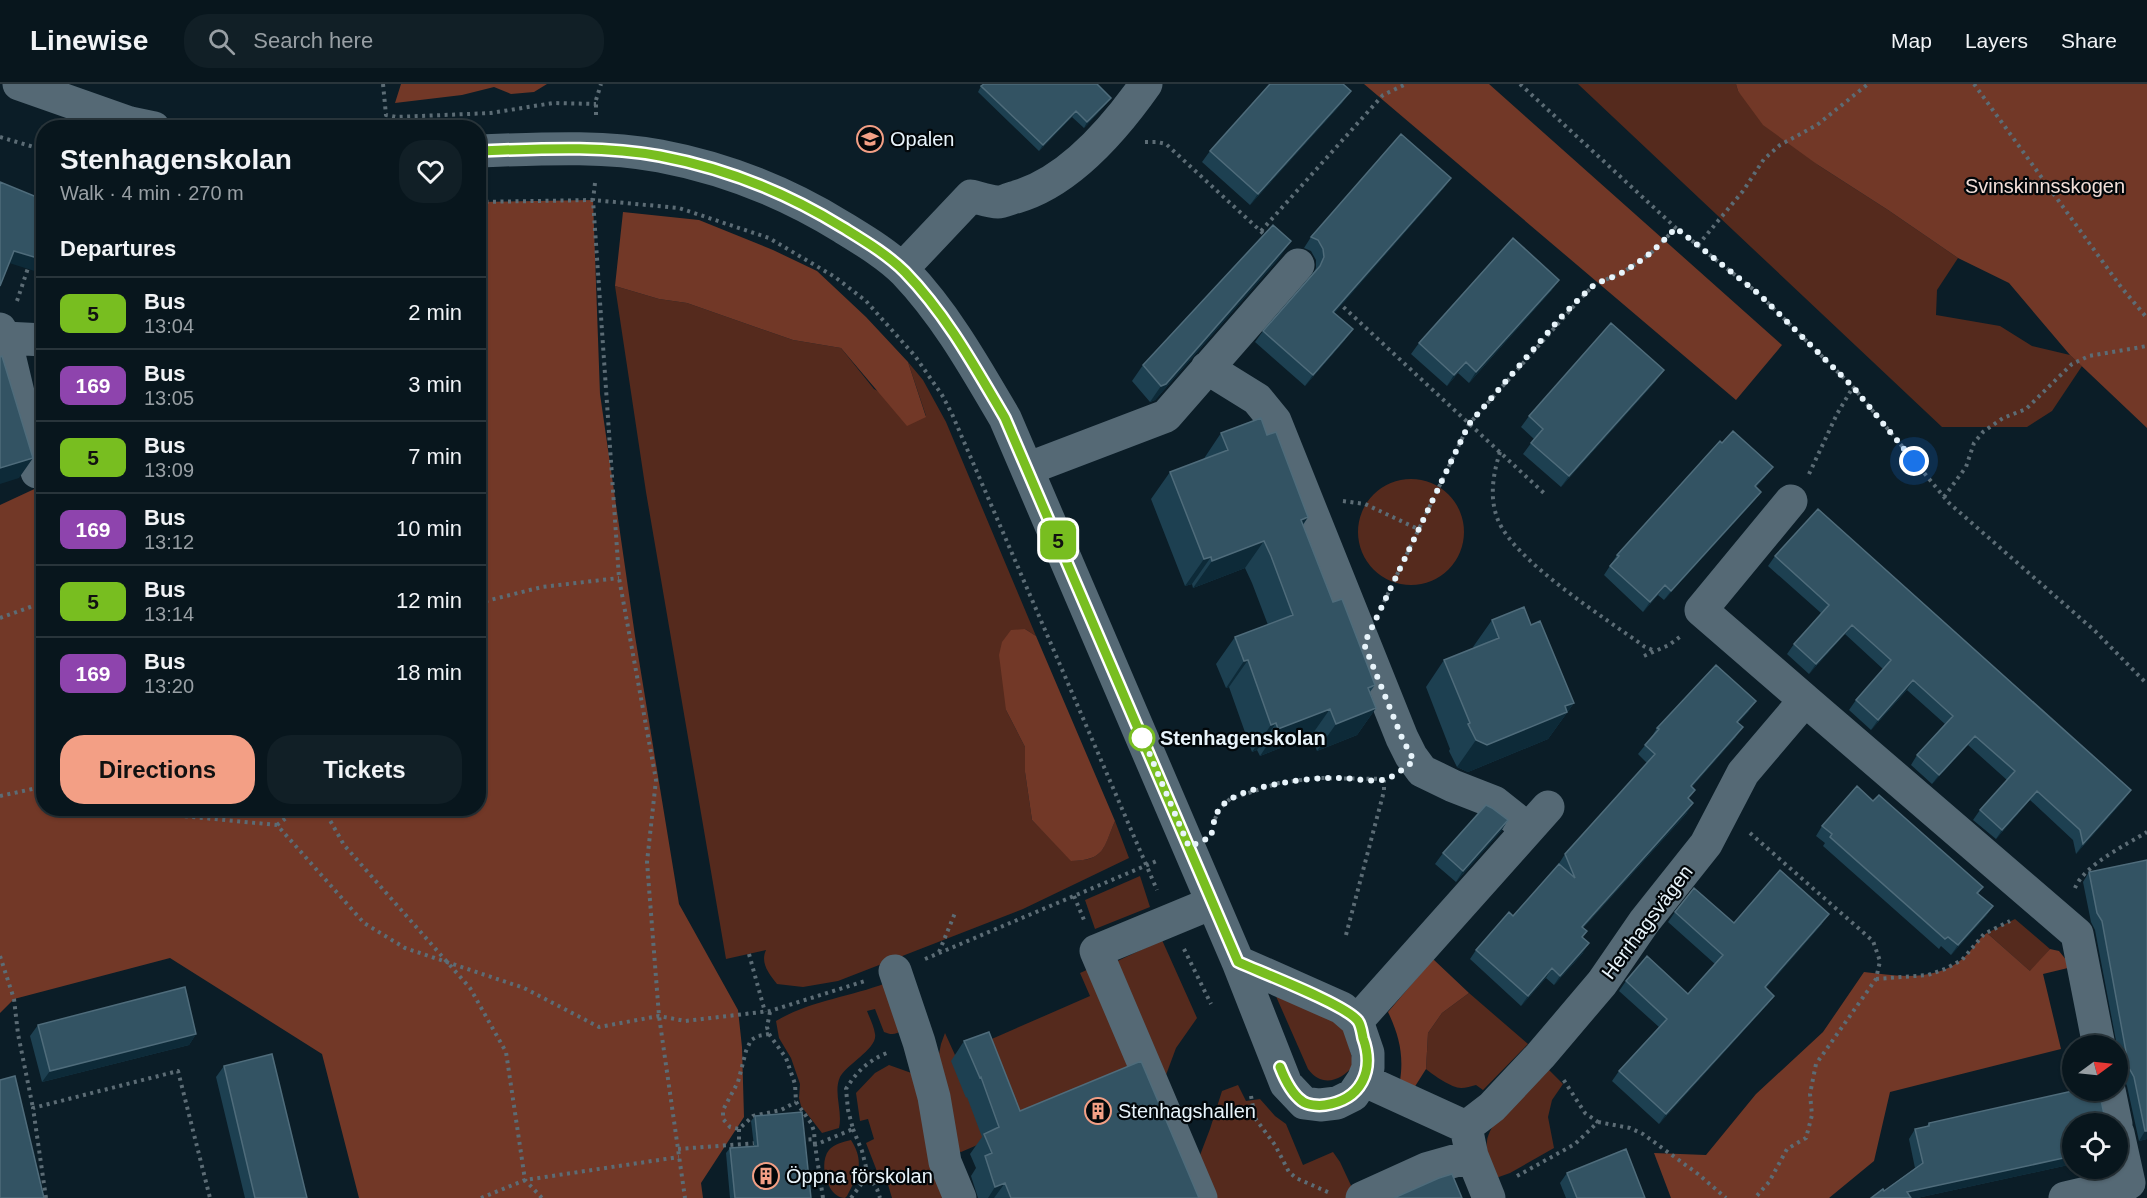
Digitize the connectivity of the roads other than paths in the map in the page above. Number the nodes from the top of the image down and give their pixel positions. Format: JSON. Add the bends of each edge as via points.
{"nodes":[{"id":1,"x":20,"y":84,"type":"edge"},
{"id":2,"x":1146,"y":84,"type":"edge"},
{"id":3,"x":121,"y":120,"type":"edge"},
{"id":4,"x":486,"y":151,"type":"edge"},
{"id":5,"x":1298,"y":265,"type":"road end"},
{"id":6,"x":902,"y":269,"type":"junction"},
{"id":7,"x":2,"y":338,"type":"edge"},
{"id":8,"x":36,"y":340,"type":"edge"},
{"id":9,"x":1207,"y":368,"type":"junction"},
{"id":10,"x":36,"y":468,"type":"edge"},
{"id":11,"x":1028,"y":469,"type":"junction"},
{"id":12,"x":1791,"y":501,"type":"road end"},
{"id":13,"x":1805,"y":700,"type":"junction"},
{"id":14,"x":1212,"y":903,"type":"junction"},
{"id":15,"x":1238,"y":962,"type":"junction"},
{"id":16,"x":895,"y":971,"type":"dead end"},
{"id":17,"x":1358,"y":1021,"type":"junction"},
{"id":18,"x":2097,"y":1035,"type":"edge"},
{"id":19,"x":1363,"y":1080,"type":"junction"},
{"id":20,"x":1469,"y":1141,"type":"junction"},
{"id":21,"x":2131,"y":1190,"type":"edge"},
{"id":22,"x":1488,"y":1195,"type":"edge"},
{"id":23,"x":1347,"y":1196,"type":"edge"},
{"id":24,"x":960,"y":1198,"type":"edge"},
{"id":25,"x":1201,"y":1198,"type":"edge"},
{"id":26,"x":2065,"y":1198,"type":"edge"}],
"edges":[{"from":1,"to":3,"type":"street"},
{"from":2,"to":6,"type":"street","via":[[1062,176],[1035,191],[998,202],[971,196]]},
{"from":4,"to":6,"type":"street","via":[[598,150],[660,156],[736,176],[812,208]]},
{"from":5,"to":9,"type":"street"},
{"from":6,"to":11,"type":"street","via":[[926,295],[968,354],[1005,418]]},
{"from":7,"to":8,"type":"street"},
{"from":7,"to":10,"type":"street"},
{"from":9,"to":11,"type":"street","via":[[1166,416]]},
{"from":9,"to":17,"type":"street","via":[[1257,399],[1275,421],[1414,761],[1436,779],[1538,818]]},
{"from":11,"to":14,"type":"street"},
{"from":12,"to":13,"type":"street","via":[[1701,610]]},
{"from":13,"to":18,"type":"street","via":[[2077,934]]},
{"from":13,"to":20,"type":"street","name":"Herrhagsvägen","via":[[1743,773],[1706,844],[1602,982],[1492,1107]]},
{"from":14,"to":15,"type":"street"},
{"from":14,"to":25,"type":"street","via":[[1096,951]]},
{"from":15,"to":17,"type":"street","via":[[1342,1008]]},
{"from":15,"to":19,"type":"street","via":[[1286,1084],[1304,1103],[1337,1103],[1353,1095]]},
{"from":16,"to":24,"type":"street","via":[[934,1097],[945,1162]]},
{"from":17,"to":19,"type":"street","via":[[1368,1053]]},
{"from":19,"to":20,"type":"street"},
{"from":20,"to":22,"type":"street"},
{"from":20,"to":23,"type":"street","via":[[1426,1169]]},
{"from":21,"to":26,"type":"street"}]}
